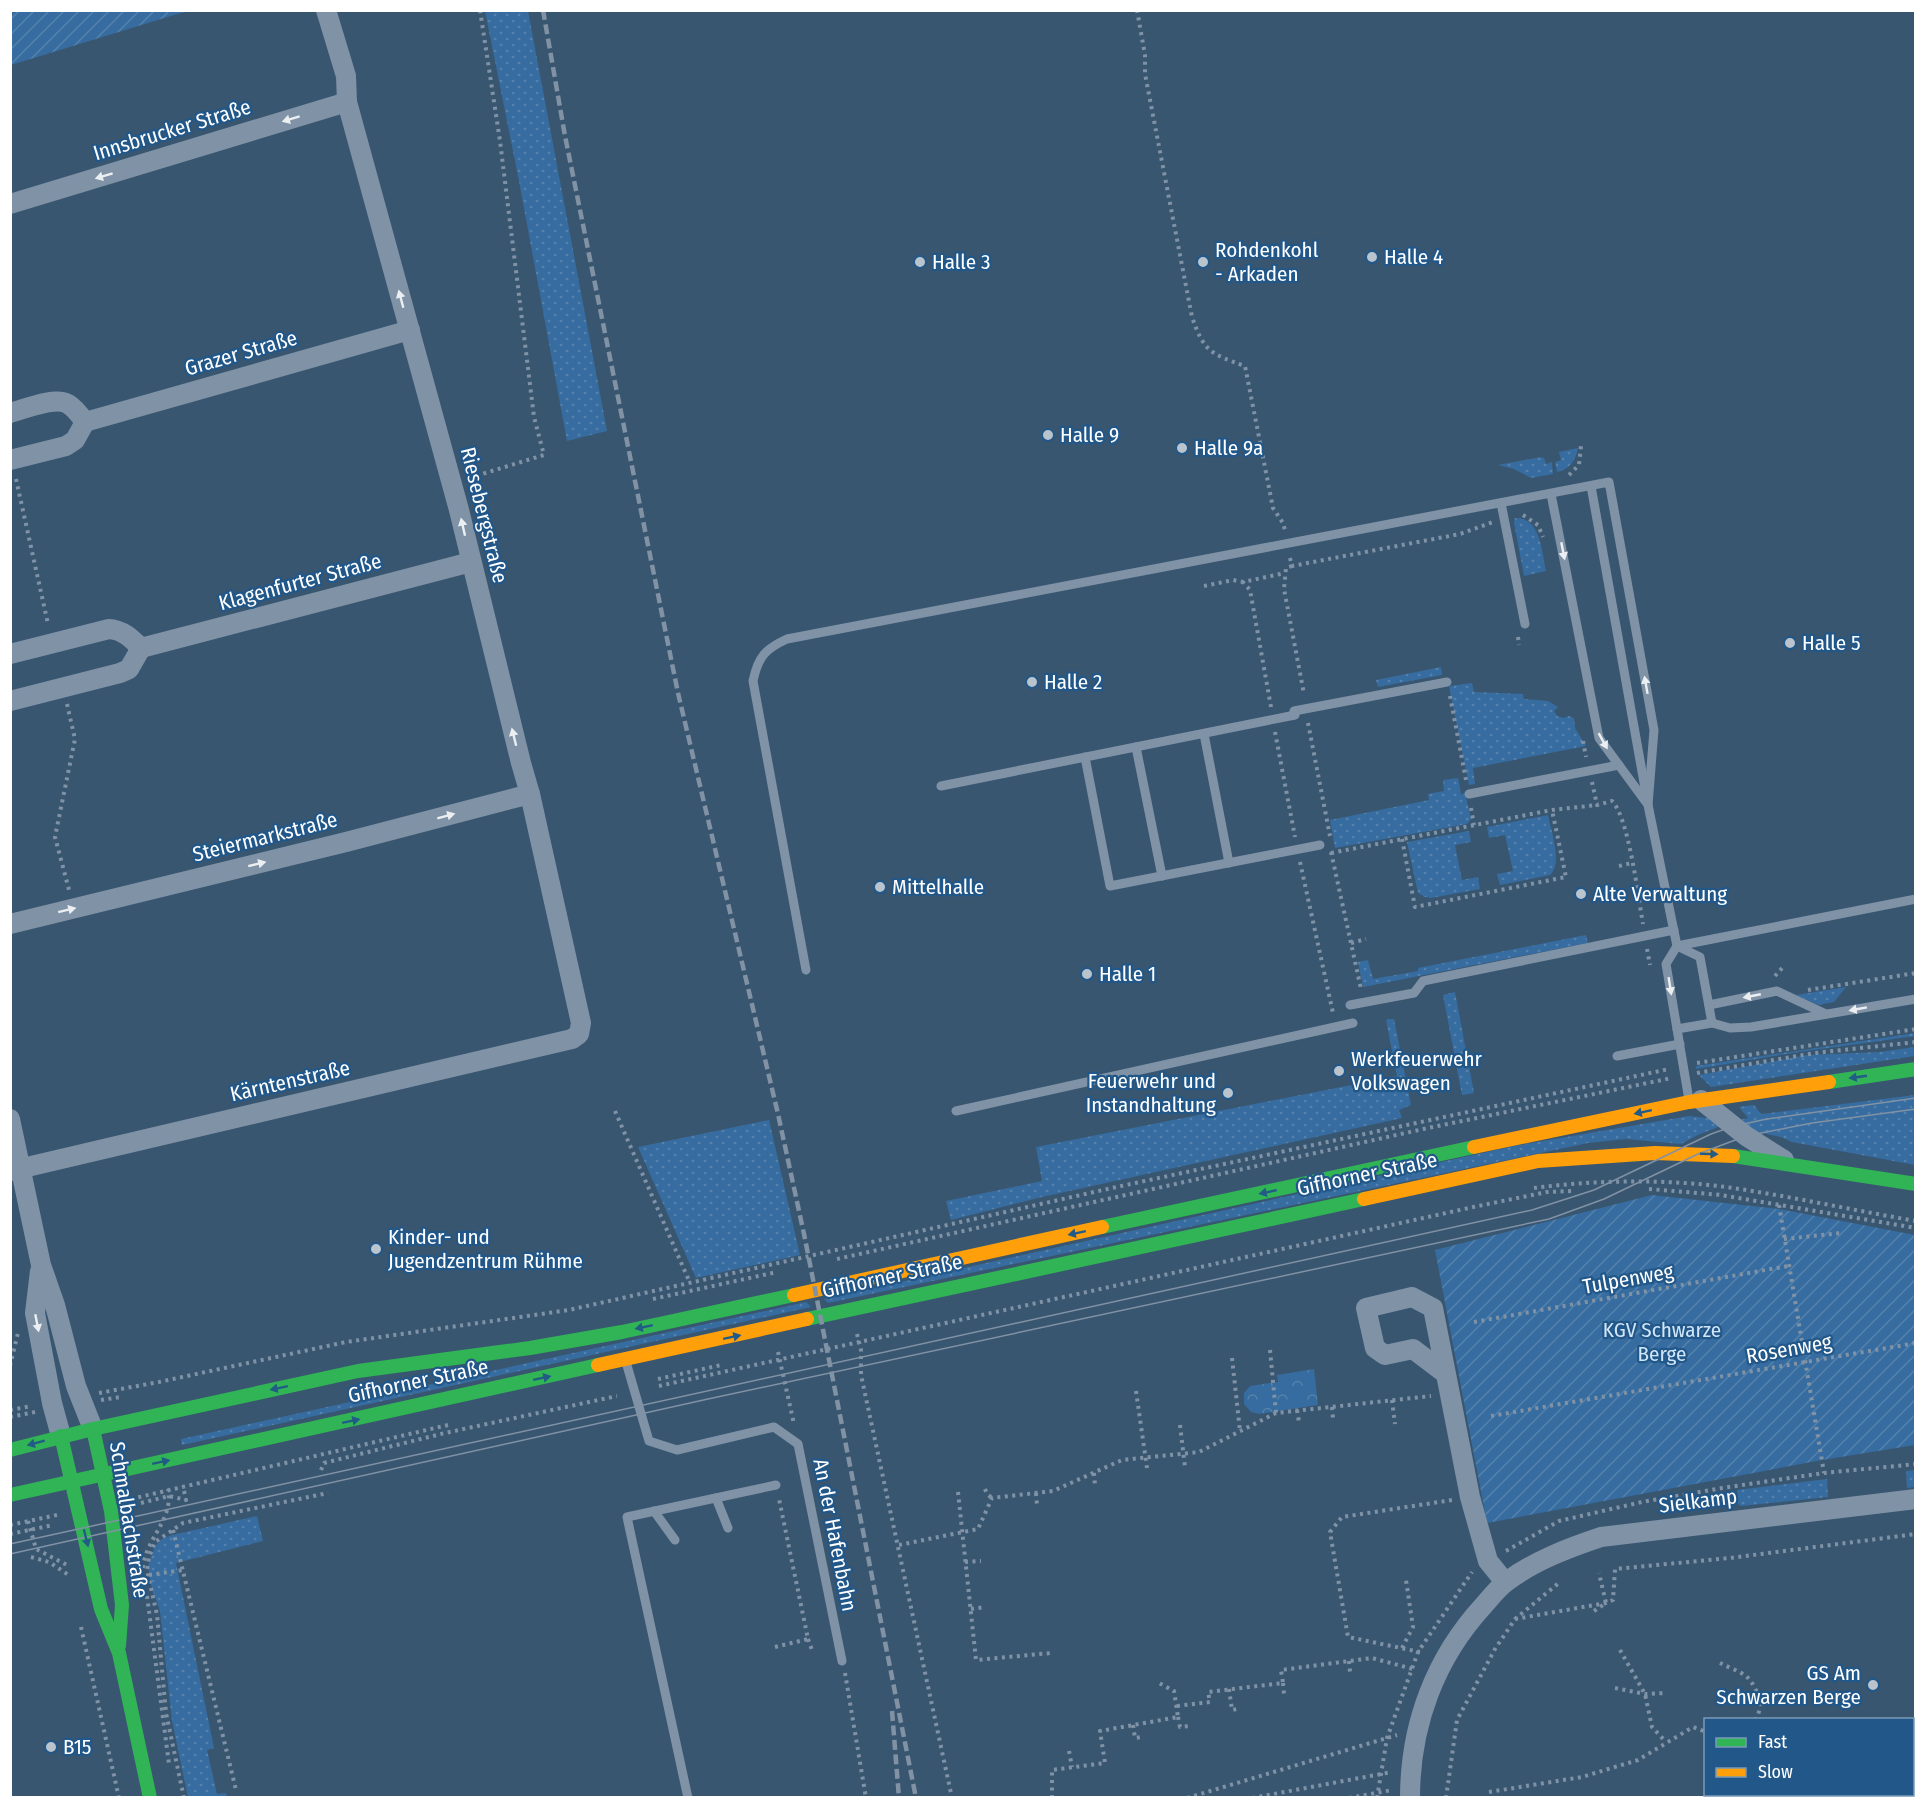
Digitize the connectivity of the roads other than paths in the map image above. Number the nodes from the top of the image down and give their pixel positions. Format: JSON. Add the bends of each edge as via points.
{"nodes":[{"id":1,"x":326,"y":10,"type":"edge"},
{"id":2,"x":347,"y":102,"type":"junction"},
{"id":3,"x":10,"y":204,"type":"edge"},
{"id":4,"x":410,"y":330,"type":"junction"},
{"id":5,"x":10,"y":413,"type":"edge"},
{"id":6,"x":85,"y":422,"type":"junction"},
{"id":7,"x":10,"y":460,"type":"edge"},
{"id":8,"x":1591,"y":486,"type":"junction"},
{"id":9,"x":1551,"y":494,"type":"junction"},
{"id":10,"x":1501,"y":503,"type":"junction"},
{"id":11,"x":471,"y":562,"type":"junction"},
{"id":12,"x":1525,"y":624,"type":"dead end"},
{"id":13,"x":141,"y":648,"type":"junction"},
{"id":14,"x":10,"y":654,"type":"edge"},
{"id":15,"x":1447,"y":682,"type":"road end"},
{"id":16,"x":10,"y":701,"type":"edge"},
{"id":17,"x":1204,"y":734,"type":"junction"},
{"id":18,"x":1136,"y":747,"type":"junction"},
{"id":19,"x":1085,"y":757,"type":"junction"},
{"id":20,"x":1619,"y":765,"type":"junction"},
{"id":21,"x":941,"y":786,"type":"dead end"},
{"id":22,"x":530,"y":794,"type":"junction"},
{"id":23,"x":1469,"y":794,"type":"road end"},
{"id":24,"x":1648,"y":805,"type":"junction"},
{"id":25,"x":1321,"y":850,"type":"road end"},
{"id":26,"x":1229,"y":863,"type":"junction"},
{"id":27,"x":1162,"y":876,"type":"junction"},
{"id":28,"x":1916,"y":899,"type":"edge"},
{"id":29,"x":10,"y":924,"type":"edge"},
{"id":30,"x":1674,"y":930,"type":"junction"},
{"id":31,"x":1677,"y":946,"type":"junction"},
{"id":32,"x":806,"y":970,"type":"dead end"},
{"id":33,"x":1916,"y":999,"type":"edge"},
{"id":34,"x":1350,"y":1005,"type":"dead end"},
{"id":35,"x":1708,"y":1005,"type":"junction"},
{"id":36,"x":1826,"y":1014,"type":"junction"},
{"id":37,"x":1353,"y":1023,"type":"dead end"},
{"id":38,"x":1712,"y":1023,"type":"junction"},
{"id":39,"x":1677,"y":1029,"type":"junction"},
{"id":40,"x":579,"y":1034,"type":"joint"},
{"id":41,"x":1680,"y":1044,"type":"junction"},
{"id":42,"x":1617,"y":1056,"type":"dead end"},
{"id":43,"x":1916,"y":1069,"type":"edge"},
{"id":44,"x":1695,"y":1101,"type":"junction"},
{"id":45,"x":956,"y":1111,"type":"dead end"},
{"id":46,"x":10,"y":1119,"type":"edge"},
{"id":47,"x":1790,"y":1164,"type":"junction"},
{"id":48,"x":16,"y":1170,"type":"edge"},
{"id":49,"x":1916,"y":1184,"type":"edge"},
{"id":50,"x":41,"y":1265,"type":"junction"},
{"id":51,"x":625,"y":1360,"type":"junction"},
{"id":52,"x":1446,"y":1374,"type":"junction"},
{"id":53,"x":93,"y":1429,"type":"junction"},
{"id":54,"x":61,"y":1436,"type":"junction"},
{"id":55,"x":10,"y":1450,"type":"edge"},
{"id":56,"x":104,"y":1474,"type":"junction"},
{"id":57,"x":71,"y":1482,"type":"junction"},
{"id":58,"x":776,"y":1485,"type":"road end"},
{"id":59,"x":10,"y":1495,"type":"edge"},
{"id":60,"x":716,"y":1498,"type":"junction"},
{"id":61,"x":1913,"y":1500,"type":"edge"},
{"id":62,"x":654,"y":1511,"type":"junction"},
{"id":63,"x":728,"y":1528,"type":"dead end"},
{"id":64,"x":675,"y":1540,"type":"dead end"},
{"id":65,"x":1504,"y":1582,"type":"junction"},
{"id":66,"x":119,"y":1653,"type":"junction"},
{"id":67,"x":842,"y":1661,"type":"road end"},
{"id":68,"x":1411,"y":1784,"type":"edge"},
{"id":69,"x":150,"y":1797,"type":"edge"},
{"id":70,"x":688,"y":1797,"type":"edge"}],
"edges":[{"from":1,"to":2,"type":"street","name":"Riesebergstraße","via":[[346,76]]},
{"from":2,"to":3,"type":"street","name":"Innsbrucker Straße","one_way":true},
{"from":4,"to":2,"type":"street","name":"Riesebergstraße","one_way":true},
{"from":4,"to":6,"type":"street","name":"Grazer Straße"},
{"from":11,"to":4,"type":"street","name":"Riesebergstraße","one_way":true},
{"from":5,"to":6,"type":"street","via":[[55,401],[66,402]]},
{"from":6,"to":7,"type":"street","via":[[75,440],[66,446]]},
{"from":8,"to":9,"type":"lane"},
{"from":8,"to":24,"type":"lane"},
{"from":24,"to":8,"type":"lane","one_way":true,"via":[[1654,730],[1609,482]]},
{"from":9,"to":10,"type":"lane"},
{"from":9,"to":20,"type":"lane","one_way":true,"via":[[1599,738]]},
{"from":10,"to":12,"type":"lane"},
{"from":10,"to":32,"type":"lane","via":[[777,644],[756,665],[753,681]]},
{"from":11,"to":13,"type":"street","name":"Klagenfurter Straße"},
{"from":22,"to":11,"type":"street","name":"Riesebergstraße","one_way":true},
{"from":13,"to":14,"type":"street","via":[[131,637],[109,629]]},
{"from":13,"to":16,"type":"street","via":[[129,669],[120,673]]},
{"from":15,"to":17,"type":"lane"},
{"from":17,"to":18,"type":"lane"},
{"from":17,"to":26,"type":"lane"},
{"from":18,"to":19,"type":"lane"},
{"from":18,"to":27,"type":"lane"},
{"from":19,"to":21,"type":"lane"},
{"from":19,"to":27,"type":"lane","via":[[1110,886]]},
{"from":20,"to":23,"type":"lane"},
{"from":20,"to":24,"type":"lane"},
{"from":29,"to":22,"type":"street","name":"Steiermarkstraße","one_way":true},
{"from":22,"to":40,"type":"street","name":"Riesebergstraße","via":[[580,1023]]},
{"from":24,"to":30,"type":"lane"},
{"from":25,"to":26,"type":"lane","via":[[1298,849]]},
{"from":26,"to":27,"type":"lane"},
{"from":28,"to":31,"type":"lane"},
{"from":30,"to":31,"type":"lane"},
{"from":30,"to":34,"type":"lane","via":[[1423,981],[1414,993]]},
{"from":31,"to":35,"type":"lane","via":[[1700,957]]},
{"from":31,"to":39,"type":"lane","one_way":true,"via":[[1666,964]]},
{"from":33,"to":36,"type":"lane","one_way":true},
{"from":36,"to":35,"type":"lane","one_way":true,"via":[[1777,991]]},
{"from":35,"to":38,"type":"lane"},
{"from":36,"to":38,"type":"lane","via":[[1751,1027],[1730,1028]]},
{"from":37,"to":45,"type":"lane"},
{"from":38,"to":39,"type":"lane"},
{"from":39,"to":41,"type":"lane"},
{"from":40,"to":48,"type":"street","name":"Kärntenstraße","via":[[572,1039]]},
{"from":41,"to":42,"type":"lane"},
{"from":41,"to":44,"type":"lane"},
{"from":43,"to":44,"type":"main road","name":"Gifhorner Straße","one_way":true},
{"from":44,"to":47,"type":"street","name":"Gifhorner Straße"},
{"from":44,"to":53,"type":"main road","name":"Gifhorner Straße","one_way":true,"via":[[622,1332],[358,1371]]},
{"from":46,"to":48,"type":"street"},
{"from":47,"to":49,"type":"main road","name":"Gifhorner Straße"},
{"from":51,"to":47,"type":"main road","name":"Gifhorner Straße","one_way":true,"via":[[1538,1161],[1663,1152]]},
{"from":48,"to":50,"type":"street"},
{"from":50,"to":53,"type":"street","via":[[72,1373],[90,1399]]},
{"from":50,"to":54,"type":"street","one_way":true,"via":[[35,1313]]},
{"from":56,"to":51,"type":"main road","name":"Gifhorner Straße","one_way":true},
{"from":51,"to":67,"type":"lane","name":"An der Hafenbahn","via":[[649,1441],[677,1450],[774,1427],[798,1444]]},
{"from":52,"to":52,"type":"street","via":[[1413,1349],[1385,1355],[1375,1348],[1366,1308],[1412,1297],[1433,1308]]},
{"from":52,"to":65,"type":"street","via":[[1470,1497],[1488,1561]]},
{"from":53,"to":54,"type":"main road","name":"Gifhorner Straße"},
{"from":53,"to":56,"type":"main road","name":"Schmalbachstraße"},
{"from":54,"to":55,"type":"main road","name":"Gifhorner Straße","one_way":true},
{"from":54,"to":57,"type":"main road","name":"Schmalbachstraße"},
{"from":56,"to":57,"type":"main road","name":"Gifhorner Straße"},
{"from":56,"to":66,"type":"main road","name":"Schmalbachstraße","via":[[122,1605]]},
{"from":57,"to":59,"type":"main road","name":"Gifhorner Straße"},
{"from":57,"to":66,"type":"main road","name":"Schmalbachstraße","one_way":true,"via":[[102,1609]]},
{"from":58,"to":60,"type":"lane"},
{"from":60,"to":62,"type":"lane"},
{"from":60,"to":63,"type":"lane"},
{"from":61,"to":65,"type":"street","name":"Sielkamp","via":[[1601,1537],[1563,1549]]},
{"from":62,"to":64,"type":"lane"},
{"from":62,"to":70,"type":"lane","via":[[627,1517]]},
{"from":65,"to":68,"type":"street","name":"Sielkamp","via":[[1475,1615],[1440,1666],[1420,1717]]},
{"from":66,"to":69,"type":"main road","name":"Schmalbachstraße"}]}
